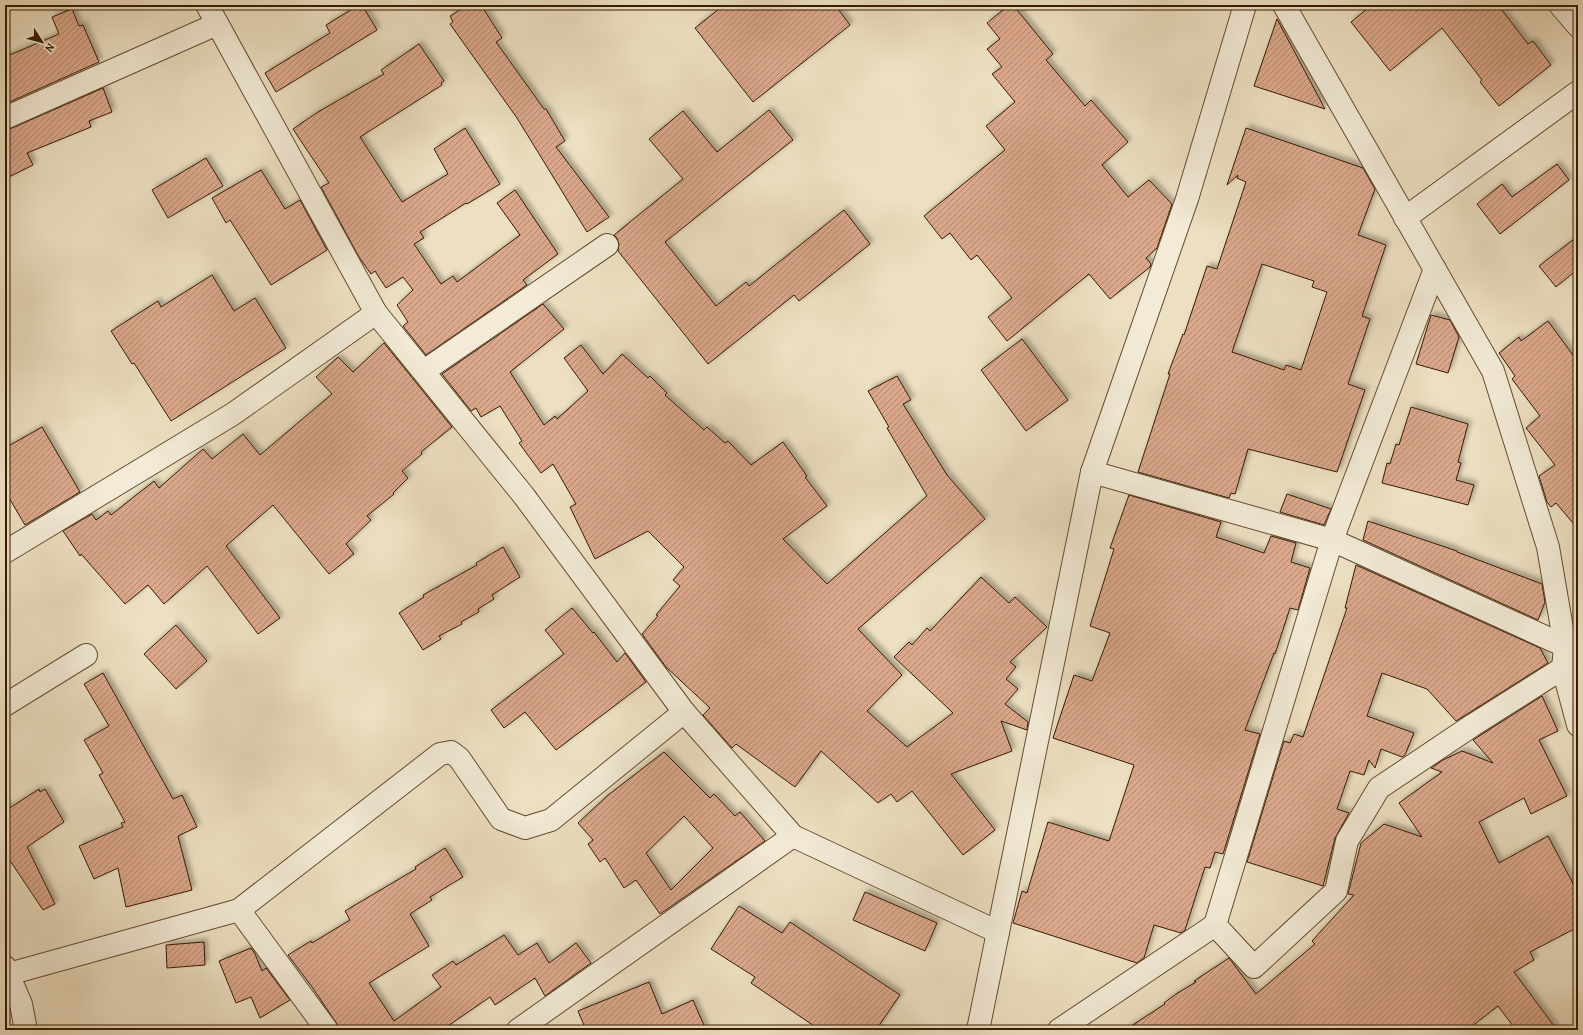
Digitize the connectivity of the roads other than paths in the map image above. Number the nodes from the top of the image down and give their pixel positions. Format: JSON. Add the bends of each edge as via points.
{"nodes":[{"id":1,"x":206,"y":5,"type":"edge"},
{"id":2,"x":1245,"y":5,"type":"edge"},
{"id":3,"x":1284,"y":5,"type":"edge"},
{"id":4,"x":1560,"y":5,"type":"edge"},
{"id":5,"x":217,"y":24,"type":"junction"},
{"id":6,"x":1578,"y":26,"type":"edge"},
{"id":7,"x":1578,"y":92,"type":"edge"},
{"id":8,"x":5,"y":118,"type":"edge"},
{"id":9,"x":1405,"y":218,"type":"junction"},
{"id":10,"x":607,"y":245,"type":"dead end"},
{"id":11,"x":1435,"y":269,"type":"junction"},
{"id":12,"x":376,"y":313,"type":"junction"},
{"id":13,"x":424,"y":371,"type":"junction"},
{"id":14,"x":1092,"y":472,"type":"junction"},
{"id":15,"x":1332,"y":540,"type":"junction"},
{"id":16,"x":5,"y":552,"type":"edge"},
{"id":17,"x":86,"y":656,"type":"dead end"},
{"id":18,"x":1569,"y":658,"type":"edge"},
{"id":19,"x":5,"y":705,"type":"edge"},
{"id":20,"x":684,"y":712,"type":"junction"},
{"id":21,"x":1578,"y":725,"type":"edge"},
{"id":22,"x":793,"y":836,"type":"junction"},
{"id":23,"x":239,"y":910,"type":"junction"},
{"id":24,"x":1215,"y":925,"type":"junction"},
{"id":25,"x":998,"y":932,"type":"junction"},
{"id":26,"x":6,"y":972,"type":"edge"},
{"id":27,"x":26,"y":1030,"type":"edge"},
{"id":28,"x":327,"y":1030,"type":"edge"},
{"id":29,"x":518,"y":1030,"type":"edge"},
{"id":30,"x":978,"y":1030,"type":"edge"},
{"id":31,"x":1059,"y":1030,"type":"edge"}],
"edges":[{"from":1,"to":5,"type":"street"},
{"from":2,"to":14,"type":"street","via":[[1187,200]]},
{"from":3,"to":9,"type":"street"},
{"from":4,"to":6,"type":"street"},
{"from":5,"to":8,"type":"street"},
{"from":5,"to":12,"type":"street"},
{"from":7,"to":9,"type":"street"},
{"from":9,"to":11,"type":"street"},
{"from":10,"to":13,"type":"street"},
{"from":11,"to":15,"type":"street"},
{"from":11,"to":18,"type":"street","via":[[1493,371],[1548,547]]},
{"from":12,"to":13,"type":"street"},
{"from":12,"to":16,"type":"street","via":[[233,414]]},
{"from":13,"to":20,"type":"street","via":[[524,496]]},
{"from":14,"to":15,"type":"street"},
{"from":14,"to":25,"type":"street"},
{"from":15,"to":18,"type":"street"},
{"from":15,"to":24,"type":"street"},
{"from":17,"to":19,"type":"street"},
{"from":18,"to":21,"type":"street"},
{"from":18,"to":24,"type":"street","via":[[1379,788],[1347,841],[1336,891],[1254,967]]},
{"from":20,"to":22,"type":"street"},
{"from":20,"to":23,"type":"street","via":[[551,820],[525,828],[501,819],[460,758],[451,752],[440,754]]},
{"from":22,"to":25,"type":"street"},
{"from":22,"to":29,"type":"street"},
{"from":23,"to":26,"type":"street"},
{"from":23,"to":28,"type":"street"},
{"from":24,"to":31,"type":"street"},
{"from":25,"to":30,"type":"street"},
{"from":26,"to":27,"type":"street","via":[[21,1004]]}]}
